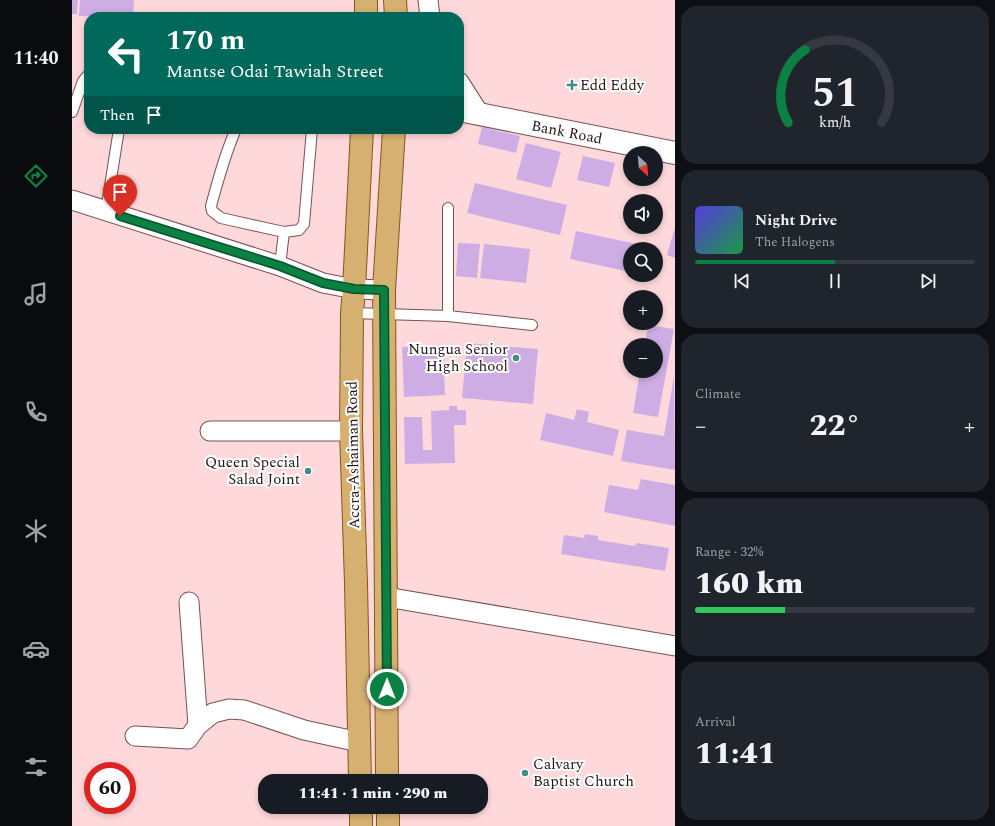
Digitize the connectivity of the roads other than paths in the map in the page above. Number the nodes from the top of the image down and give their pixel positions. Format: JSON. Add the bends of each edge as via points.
{"nodes":[{"id":1,"x":366,"y":0,"type":"edge"},
{"id":2,"x":395,"y":0,"type":"edge"},
{"id":3,"x":428,"y":0,"type":"edge"},
{"id":4,"x":366,"y":12,"type":"edge"},
{"id":5,"x":396,"y":12,"type":"edge"},
{"id":6,"x":429,"y":12,"type":"edge"},
{"id":7,"x":84,"y":81,"type":"edge"},
{"id":8,"x":464,"y":98,"type":"edge"},
{"id":9,"x":72,"y":112,"type":"edge"},
{"id":10,"x":469,"y":113,"type":"edge"},
{"id":11,"x":119,"y":134,"type":"edge"},
{"id":12,"x":234,"y":134,"type":"edge"},
{"id":13,"x":312,"y":134,"type":"edge"},
{"id":14,"x":362,"y":134,"type":"edge"},
{"id":15,"x":394,"y":134,"type":"edge"},
{"id":16,"x":675,"y":153,"type":"edge"},
{"id":17,"x":72,"y":200,"type":"edge"},
{"id":18,"x":448,"y":208,"type":"dead end"},
{"id":19,"x":106,"y":211,"type":"junction"},
{"id":20,"x":284,"y":232,"type":"junction"},
{"id":21,"x":280,"y":266,"type":"junction"},
{"id":22,"x":354,"y":289,"type":"junction"},
{"id":23,"x":384,"y":290,"type":"junction"},
{"id":24,"x":352,"y":313,"type":"junction"},
{"id":25,"x":384,"y":314,"type":"junction"},
{"id":26,"x":448,"y":316,"type":"junction"},
{"id":27,"x":532,"y":325,"type":"dead end"},
{"id":28,"x":210,"y":431,"type":"dead end"},
{"id":29,"x":350,"y":431,"type":"junction"},
{"id":30,"x":386,"y":597,"type":"junction"},
{"id":31,"x":190,"y":602,"type":"dead end"},
{"id":32,"x":675,"y":646,"type":"edge"},
{"id":33,"x":198,"y":726,"type":"junction"},
{"id":34,"x":135,"y":736,"type":"dead end"},
{"id":35,"x":359,"y":742,"type":"junction"},
{"id":36,"x":360,"y":774,"type":"edge"},
{"id":37,"x":388,"y":774,"type":"edge"},
{"id":38,"x":361,"y":814,"type":"edge"},
{"id":39,"x":388,"y":814,"type":"edge"},
{"id":40,"x":361,"y":826,"type":"edge"},
{"id":41,"x":388,"y":826,"type":"edge"}],
"edges":[{"from":1,"to":4,"type":"main road"},
{"from":2,"to":5,"type":"main road"},
{"from":3,"to":6,"type":"street"},
{"from":7,"to":9,"type":"lane"},
{"from":8,"to":10,"type":"street"},
{"from":10,"to":16,"type":"street","name":"Bank Road"},
{"from":11,"to":19,"type":"lane"},
{"from":12,"to":20,"type":"lane","via":[[226,151],[211,206],[212,211],[221,218]]},
{"from":13,"to":20,"type":"lane","via":[[304,224],[299,230]]},
{"from":14,"to":22,"type":"main road","name":"Accra-Ashaiman Road"},
{"from":15,"to":23,"type":"main road"},
{"from":17,"to":19,"type":"street"},
{"from":18,"to":26,"type":"lane"},
{"from":19,"to":21,"type":"street"},
{"from":20,"to":21,"type":"lane"},
{"from":21,"to":22,"type":"street","via":[[323,283]]},
{"from":22,"to":23,"type":"street"},
{"from":22,"to":24,"type":"main road","name":"Accra-Ashaiman Road"},
{"from":23,"to":25,"type":"main road"},
{"from":24,"to":25,"type":"lane"},
{"from":24,"to":29,"type":"main road","name":"Accra-Ashaiman Road"},
{"from":25,"to":26,"type":"lane"},
{"from":25,"to":30,"type":"main road"},
{"from":26,"to":27,"type":"lane"},
{"from":28,"to":29,"type":"street"},
{"from":29,"to":35,"type":"main road","name":"Accra-Ashaiman Road"},
{"from":30,"to":32,"type":"street"},
{"from":30,"to":37,"type":"main road"},
{"from":31,"to":33,"type":"street"},
{"from":33,"to":34,"type":"street","via":[[188,739]]},
{"from":33,"to":35,"type":"street","via":[[213,713],[229,709],[244,710],[304,730]]},
{"from":35,"to":36,"type":"main road","name":"Accra-Ashaiman Road"},
{"from":38,"to":40,"type":"main road"},
{"from":39,"to":41,"type":"main road"}]}
